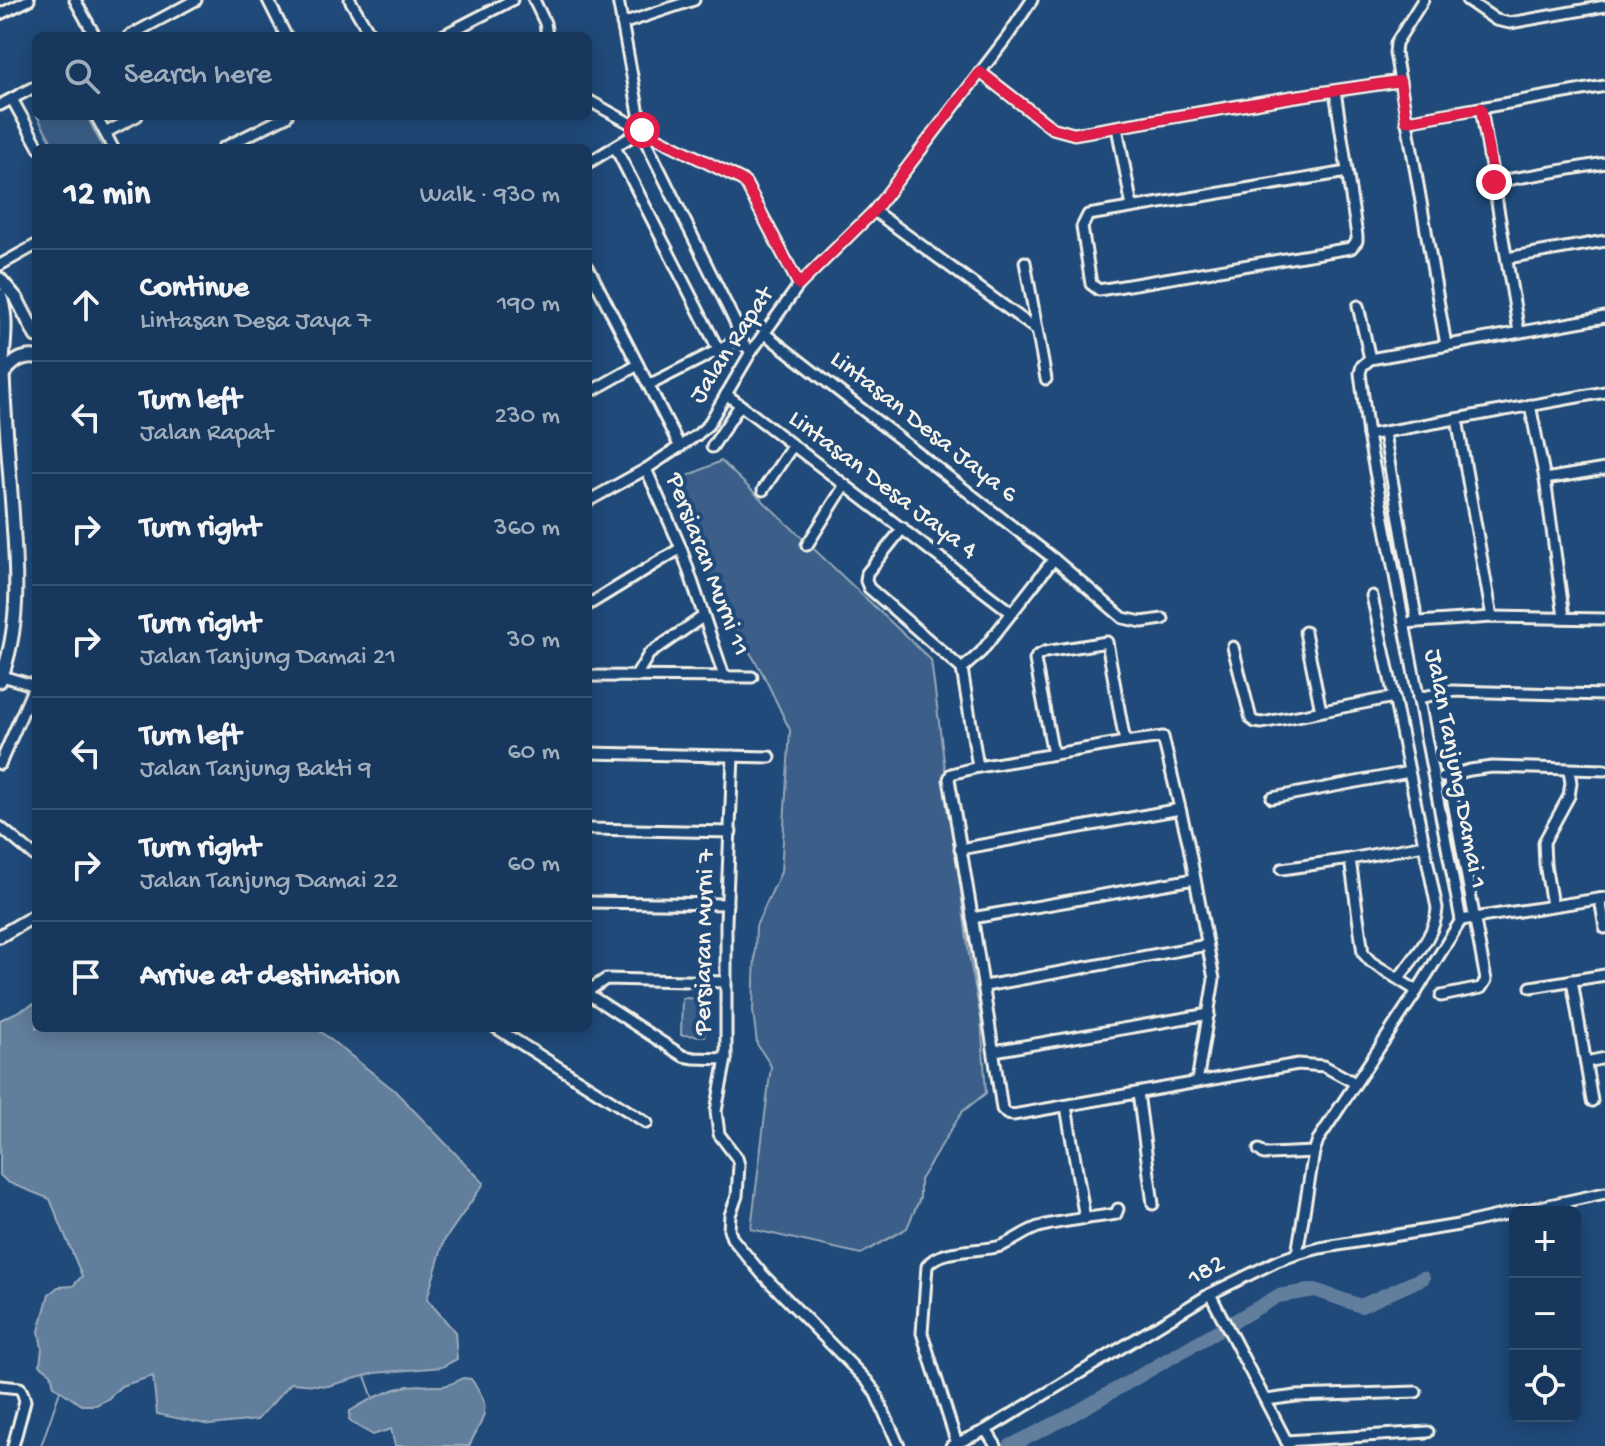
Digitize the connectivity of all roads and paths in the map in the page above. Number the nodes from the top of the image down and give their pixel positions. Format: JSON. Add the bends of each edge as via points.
{"nodes":[{"id":1,"x":1,"y":0,"type":"edge"},
{"id":2,"x":29,"y":0,"type":"edge"},
{"id":3,"x":75,"y":0,"type":"edge"},
{"id":4,"x":196,"y":0,"type":"edge"},
{"id":5,"x":268,"y":0,"type":"edge"},
{"id":6,"x":350,"y":0,"type":"edge"},
{"id":7,"x":512,"y":0,"type":"edge"},
{"id":8,"x":534,"y":0,"type":"edge"},
{"id":9,"x":618,"y":0,"type":"edge"},
{"id":10,"x":694,"y":0,"type":"edge"},
{"id":11,"x":1032,"y":0,"type":"edge"},
{"id":12,"x":1423,"y":0,"type":"edge"},
{"id":13,"x":1467,"y":0,"type":"edge"},
{"id":14,"x":663,"y":5,"type":"edge"},
{"id":15,"x":1605,"y":6,"type":"edge"},
{"id":16,"x":3,"y":12,"type":"edge"},
{"id":17,"x":622,"y":24,"type":"junction"},
{"id":18,"x":93,"y":32,"type":"edge"},
{"id":19,"x":136,"y":32,"type":"edge"},
{"id":20,"x":284,"y":32,"type":"edge"},
{"id":21,"x":369,"y":32,"type":"edge"},
{"id":22,"x":450,"y":32,"type":"edge"},
{"id":23,"x":546,"y":32,"type":"edge"},
{"id":24,"x":980,"y":72,"type":"junction"},
{"id":25,"x":1400,"y":81,"type":"junction"},
{"id":26,"x":1605,"y":86,"type":"edge"},
{"id":27,"x":32,"y":88,"type":"edge"},
{"id":28,"x":1335,"y":91,"type":"junction"},
{"id":29,"x":12,"y":99,"type":"junction"},
{"id":30,"x":592,"y":102,"type":"edge"},
{"id":31,"x":0,"y":105,"type":"edge"},
{"id":32,"x":1481,"y":108,"type":"junction"},
{"id":33,"x":98,"y":120,"type":"edge"},
{"id":34,"x":129,"y":120,"type":"edge"},
{"id":35,"x":279,"y":120,"type":"edge"},
{"id":36,"x":1406,"y":121,"type":"junction"},
{"id":37,"x":1117,"y":127,"type":"junction"},
{"id":38,"x":642,"y":130,"type":"junction"},
{"id":39,"x":105,"y":133,"type":"junction"},
{"id":40,"x":37,"y":144,"type":"edge"},
{"id":41,"x":111,"y":144,"type":"edge"},
{"id":42,"x":231,"y":144,"type":"edge"},
{"id":43,"x":615,"y":147,"type":"junction"},
{"id":44,"x":592,"y":161,"type":"edge"},
{"id":45,"x":1605,"y":163,"type":"edge"},
{"id":46,"x":1347,"y":172,"type":"junction"},
{"id":47,"x":1494,"y":182,"type":"junction"},
{"id":48,"x":1132,"y":207,"type":"junction"},
{"id":49,"x":874,"y":211,"type":"junction"},
{"id":50,"x":1605,"y":241,"type":"edge"},
{"id":51,"x":32,"y":247,"type":"edge"},
{"id":52,"x":1507,"y":258,"type":"junction"},
{"id":53,"x":2,"y":262,"type":"edge"},
{"id":54,"x":1025,"y":262,"type":"dead end"},
{"id":55,"x":592,"y":275,"type":"edge"},
{"id":56,"x":0,"y":279,"type":"edge"},
{"id":57,"x":799,"y":285,"type":"junction"},
{"id":58,"x":0,"y":295,"type":"edge"},
{"id":59,"x":1358,"y":306,"type":"dead end"},
{"id":60,"x":1605,"y":317,"type":"edge"},
{"id":61,"x":32,"y":328,"type":"edge"},
{"id":62,"x":1037,"y":330,"type":"junction"},
{"id":63,"x":1519,"y":332,"type":"junction"},
{"id":64,"x":764,"y":333,"type":"junction"},
{"id":65,"x":740,"y":339,"type":"junction"},
{"id":66,"x":1446,"y":345,"type":"junction"},
{"id":67,"x":718,"y":349,"type":"junction"},
{"id":68,"x":751,"y":352,"type":"junction"},
{"id":69,"x":32,"y":357,"type":"edge"},
{"id":70,"x":1370,"y":359,"type":"junction"},
{"id":71,"x":638,"y":365,"type":"junction"},
{"id":72,"x":3,"y":374,"type":"junction"},
{"id":73,"x":1046,"y":379,"type":"dead end"},
{"id":74,"x":649,"y":385,"type":"junction"},
{"id":75,"x":592,"y":391,"type":"edge"},
{"id":76,"x":1605,"y":392,"type":"edge"},
{"id":77,"x":5,"y":393,"type":"junction"},
{"id":78,"x":726,"y":394,"type":"junction"},
{"id":79,"x":740,"y":405,"type":"junction"},
{"id":80,"x":1530,"y":405,"type":"junction"},
{"id":81,"x":0,"y":406,"type":"edge"},
{"id":82,"x":1457,"y":419,"type":"junction"},
{"id":83,"x":1384,"y":433,"type":"junction"},
{"id":84,"x":1368,"y":435,"type":"junction"},
{"id":85,"x":793,"y":445,"type":"junction"},
{"id":86,"x":680,"y":447,"type":"junction"},
{"id":87,"x":712,"y":447,"type":"dead end"},
{"id":88,"x":0,"y":449,"type":"edge"},
{"id":89,"x":9,"y":461,"type":"junction"},
{"id":90,"x":646,"y":469,"type":"junction"},
{"id":91,"x":1605,"y":469,"type":"edge"},
{"id":92,"x":1545,"y":479,"type":"junction"},
{"id":93,"x":845,"y":485,"type":"junction"},
{"id":94,"x":763,"y":490,"type":"dead end"},
{"id":95,"x":592,"y":499,"type":"edge"},
{"id":96,"x":903,"y":528,"type":"junction"},
{"id":97,"x":807,"y":545,"type":"dead end"},
{"id":98,"x":681,"y":548,"type":"junction"},
{"id":99,"x":1054,"y":559,"type":"junction"},
{"id":100,"x":1372,"y":596,"type":"dead end"},
{"id":101,"x":592,"y":603,"type":"edge"},
{"id":102,"x":1012,"y":613,"type":"junction"},
{"id":103,"x":704,"y":616,"type":"junction"},
{"id":104,"x":1492,"y":617,"type":"junction"},
{"id":105,"x":1564,"y":617,"type":"junction"},
{"id":106,"x":1163,"y":619,"type":"dead end"},
{"id":107,"x":1605,"y":619,"type":"edge"},
{"id":108,"x":1417,"y":622,"type":"junction"},
{"id":109,"x":1404,"y":623,"type":"junction"},
{"id":110,"x":1305,"y":632,"type":"dead end"},
{"id":111,"x":1233,"y":647,"type":"dead end"},
{"id":112,"x":5,"y":649,"type":"edge"},
{"id":113,"x":962,"y":669,"type":"junction"},
{"id":114,"x":592,"y":676,"type":"edge"},
{"id":115,"x":636,"y":676,"type":"junction"},
{"id":116,"x":724,"y":676,"type":"junction"},
{"id":117,"x":752,"y":677,"type":"dead end"},
{"id":118,"x":1,"y":679,"type":"edge"},
{"id":119,"x":32,"y":684,"type":"edge"},
{"id":120,"x":32,"y":694,"type":"edge"},
{"id":121,"x":1605,"y":695,"type":"edge"},
{"id":122,"x":1394,"y":697,"type":"junction"},
{"id":123,"x":1418,"y":698,"type":"junction"},
{"id":124,"x":1321,"y":711,"type":"junction"},
{"id":125,"x":1125,"y":742,"type":"junction"},
{"id":126,"x":592,"y":753,"type":"edge"},
{"id":127,"x":1053,"y":754,"type":"junction"},
{"id":128,"x":733,"y":756,"type":"junction"},
{"id":129,"x":770,"y":757,"type":"dead end"},
{"id":130,"x":0,"y":764,"type":"edge"},
{"id":131,"x":978,"y":767,"type":"junction"},
{"id":132,"x":1569,"y":770,"type":"junction"},
{"id":133,"x":1605,"y":770,"type":"edge"},
{"id":134,"x":1409,"y":772,"type":"junction"},
{"id":135,"x":1448,"y":775,"type":"junction"},
{"id":136,"x":1435,"y":778,"type":"junction"},
{"id":137,"x":1272,"y":798,"type":"dead end"},
{"id":138,"x":1180,"y":809,"type":"junction"},
{"id":139,"x":0,"y":827,"type":"edge"},
{"id":140,"x":592,"y":829,"type":"edge"},
{"id":141,"x":731,"y":832,"type":"junction"},
{"id":142,"x":1424,"y":845,"type":"junction"},
{"id":143,"x":960,"y":849,"type":"junction"},
{"id":144,"x":32,"y":854,"type":"edge"},
{"id":145,"x":1350,"y":859,"type":"junction"},
{"id":146,"x":1282,"y":869,"type":"dead end"},
{"id":147,"x":1194,"y":879,"type":"junction"},
{"id":148,"x":1602,"y":898,"type":"edge"},
{"id":149,"x":592,"y":902,"type":"edge"},
{"id":150,"x":727,"y":904,"type":"junction"},
{"id":151,"x":1552,"y":905,"type":"junction"},
{"id":152,"x":32,"y":917,"type":"edge"},
{"id":153,"x":1476,"y":917,"type":"junction"},
{"id":154,"x":972,"y":918,"type":"junction"},
{"id":155,"x":1461,"y":920,"type":"junction"},
{"id":156,"x":1605,"y":928,"type":"edge"},
{"id":157,"x":0,"y":936,"type":"edge"},
{"id":158,"x":1207,"y":945,"type":"junction"},
{"id":159,"x":1605,"y":975,"type":"edge"},
{"id":160,"x":1399,"y":978,"type":"junction"},
{"id":161,"x":1572,"y":980,"type":"junction"},
{"id":162,"x":726,"y":982,"type":"junction"},
{"id":163,"x":985,"y":986,"type":"junction"},
{"id":164,"x":1531,"y":987,"type":"dead end"},
{"id":165,"x":592,"y":990,"type":"edge"},
{"id":166,"x":1417,"y":991,"type":"junction"},
{"id":167,"x":592,"y":996,"type":"edge"},
{"id":168,"x":1441,"y":996,"type":"dead end"},
{"id":169,"x":1209,"y":1014,"type":"junction"},
{"id":170,"x":502,"y":1032,"type":"edge"},
{"id":171,"x":994,"y":1051,"type":"junction"},
{"id":172,"x":1605,"y":1058,"type":"edge"},
{"id":173,"x":726,"y":1059,"type":"junction"},
{"id":174,"x":1586,"y":1062,"type":"junction"},
{"id":175,"x":1197,"y":1082,"type":"junction"},
{"id":176,"x":1355,"y":1083,"type":"junction"},
{"id":177,"x":1138,"y":1093,"type":"junction"},
{"id":178,"x":1592,"y":1101,"type":"dead end"},
{"id":179,"x":1066,"y":1106,"type":"junction"},
{"id":180,"x":647,"y":1123,"type":"dead end"},
{"id":181,"x":1259,"y":1150,"type":"dead end"},
{"id":182,"x":1314,"y":1152,"type":"junction"},
{"id":183,"x":1605,"y":1193,"type":"edge"},
{"id":184,"x":1153,"y":1204,"type":"dead end"},
{"id":185,"x":1544,"y":1206,"type":"edge"},
{"id":186,"x":1118,"y":1209,"type":"dead end"},
{"id":187,"x":1509,"y":1213,"type":"edge"},
{"id":188,"x":1085,"y":1219,"type":"junction"},
{"id":189,"x":1297,"y":1254,"type":"junction"},
{"id":190,"x":1210,"y":1294,"type":"junction"},
{"id":191,"x":0,"y":1386,"type":"edge"},
{"id":192,"x":1416,"y":1392,"type":"dead end"},
{"id":193,"x":1266,"y":1400,"type":"junction"},
{"id":194,"x":986,"y":1430,"type":"junction"},
{"id":195,"x":1428,"y":1432,"type":"dead end"},
{"id":196,"x":1288,"y":1444,"type":"edge"},
{"id":197,"x":954,"y":1445,"type":"edge"},
{"id":198,"x":13,"y":1446,"type":"edge"},
{"id":199,"x":899,"y":1446,"type":"edge"},
{"id":200,"x":996,"y":1446,"type":"edge"}],
"edges":[{"from":1,"to":16,"type":"street"},
{"from":2,"to":16,"type":"street"},
{"from":3,"to":18,"type":"street"},
{"from":4,"to":19,"type":"street"},
{"from":5,"to":20,"type":"street"},
{"from":6,"to":21,"type":"street"},
{"from":7,"to":22,"type":"street"},
{"from":8,"to":23,"type":"street"},
{"from":9,"to":17,"type":"street"},
{"from":10,"to":14,"type":"street"},
{"from":11,"to":24,"type":"street","name":"Jalan Rapat"},
{"from":12,"to":25,"type":"street","via":[[1396,43]]},
{"from":13,"to":15,"type":"street","via":[[1510,23]]},
{"from":14,"to":17,"type":"street"},
{"from":17,"to":38,"type":"street"},
{"from":24,"to":37,"type":"street","via":[[1052,128],[1074,134]]},
{"from":24,"to":49,"type":"street","name":"Jalan Rapat"},
{"from":25,"to":28,"type":"street"},
{"from":25,"to":36,"type":"street"},
{"from":26,"to":32,"type":"street"},
{"from":27,"to":29,"type":"street"},
{"from":28,"to":37,"type":"street"},
{"from":28,"to":46,"type":"street"},
{"from":29,"to":31,"type":"street"},
{"from":29,"to":40,"type":"street"},
{"from":30,"to":38,"type":"street"},
{"from":32,"to":36,"type":"street"},
{"from":32,"to":47,"type":"street"},
{"from":33,"to":39,"type":"street"},
{"from":34,"to":39,"type":"street"},
{"from":35,"to":42,"type":"street"},
{"from":36,"to":66,"type":"street"},
{"from":37,"to":48,"type":"street"},
{"from":38,"to":43,"type":"street"},
{"from":38,"to":57,"type":"street","via":[[742,180]]},
{"from":38,"to":65,"type":"street"},
{"from":39,"to":41,"type":"street"},
{"from":43,"to":44,"type":"street"},
{"from":43,"to":67,"type":"street"},
{"from":45,"to":47,"type":"street"},
{"from":46,"to":48,"type":"street"},
{"from":46,"to":48,"type":"street","via":[[1357,236],[1348,249],[1099,290],[1091,284],[1082,224],[1088,215]]},
{"from":47,"to":52,"type":"street"},
{"from":49,"to":57,"type":"street","name":"Jalan Rapat"},
{"from":49,"to":62,"type":"street"},
{"from":50,"to":52,"type":"street"},
{"from":51,"to":53,"type":"street"},
{"from":52,"to":63,"type":"street"},
{"from":54,"to":62,"type":"street"},
{"from":55,"to":71,"type":"street"},
{"from":56,"to":61,"type":"main road"},
{"from":57,"to":64,"type":"street","name":"Jalan Rapat"},
{"from":58,"to":72,"type":"main road","via":[[6,326]]},
{"from":59,"to":70,"type":"street"},
{"from":60,"to":63,"type":"street"},
{"from":62,"to":73,"type":"street"},
{"from":63,"to":66,"type":"street"},
{"from":64,"to":68,"type":"street","name":"Jalan Rapat"},
{"from":64,"to":99,"type":"street","name":"Lintasan Desa Jaya 6"},
{"from":65,"to":67,"type":"street"},
{"from":65,"to":68,"type":"street"},
{"from":66,"to":70,"type":"street"},
{"from":67,"to":74,"type":"street"},
{"from":68,"to":78,"type":"street","name":"Jalan Rapat"},
{"from":69,"to":72,"type":"main road","via":[[15,361]]},
{"from":70,"to":84,"type":"street","name":"Jalan Tanjung Damai 1","via":[[1360,373]]},
{"from":71,"to":74,"type":"street"},
{"from":71,"to":75,"type":"street"},
{"from":72,"to":77,"type":"main road"},
{"from":74,"to":86,"type":"street"},
{"from":76,"to":80,"type":"street"},
{"from":77,"to":81,"type":"street"},
{"from":77,"to":89,"type":"main road"},
{"from":78,"to":79,"type":"street","name":"Lintasan Desa Jaya 4"},
{"from":78,"to":86,"type":"street","name":"Jalan Rapat","via":[[708,425]]},
{"from":79,"to":85,"type":"street","name":"Lintasan Desa Jaya 4"},
{"from":79,"to":87,"type":"street"},
{"from":80,"to":82,"type":"street"},
{"from":80,"to":92,"type":"street"},
{"from":82,"to":83,"type":"street"},
{"from":82,"to":104,"type":"street"},
{"from":83,"to":84,"type":"street"},
{"from":83,"to":108,"type":"street"},
{"from":84,"to":109,"type":"street","name":"Jalan Tanjung Damai 1"},
{"from":85,"to":93,"type":"street","name":"Lintasan Desa Jaya 4"},
{"from":85,"to":94,"type":"street"},
{"from":86,"to":90,"type":"street","name":"Jalan Rapat"},
{"from":88,"to":89,"type":"street"},
{"from":89,"to":112,"type":"main road","via":[[16,563],[13,632]]},
{"from":90,"to":95,"type":"street","name":"Jalan Rapat"},
{"from":90,"to":98,"type":"street","name":"Persiaran Murni 11"},
{"from":91,"to":92,"type":"street"},
{"from":92,"to":105,"type":"street"},
{"from":93,"to":96,"type":"street","name":"Lintasan Desa Jaya 4"},
{"from":93,"to":97,"type":"street"},
{"from":96,"to":102,"type":"street","name":"Lintasan Desa Jaya 4"},
{"from":96,"to":113,"type":"street","via":[[866,581]]},
{"from":98,"to":101,"type":"street"},
{"from":98,"to":103,"type":"street","name":"Persiaran Murni 11"},
{"from":99,"to":102,"type":"street"},
{"from":99,"to":106,"type":"street","name":"Lintasan Desa Jaya 6","via":[[1123,618]]},
{"from":100,"to":122,"type":"street"},
{"from":102,"to":113,"type":"street"},
{"from":103,"to":115,"type":"street","via":[[649,654]]},
{"from":103,"to":116,"type":"street","name":"Persiaran Murni 11"},
{"from":104,"to":105,"type":"street"},
{"from":104,"to":108,"type":"street"},
{"from":105,"to":107,"type":"street"},
{"from":108,"to":109,"type":"street"},
{"from":109,"to":123,"type":"street","name":"Jalan Tanjung Damai 1"},
{"from":110,"to":124,"type":"street"},
{"from":111,"to":124,"type":"street","via":[[1253,721]]},
{"from":112,"to":118,"type":"main road"},
{"from":113,"to":131,"type":"street"},
{"from":114,"to":115,"type":"street"},
{"from":115,"to":116,"type":"street"},
{"from":116,"to":117,"type":"street"},
{"from":118,"to":119,"type":"street"},
{"from":120,"to":130,"type":"street"},
{"from":121,"to":123,"type":"street","via":[[1452,691]]},
{"from":122,"to":124,"type":"street"},
{"from":122,"to":134,"type":"street"},
{"from":123,"to":136,"type":"street","name":"Jalan Tanjung Damai 1"},
{"from":125,"to":127,"type":"street"},
{"from":125,"to":127,"type":"street","via":[[1107,642],[1045,652],[1035,660]]},
{"from":125,"to":138,"type":"street","via":[[1164,739]]},
{"from":126,"to":128,"type":"street"},
{"from":127,"to":131,"type":"street"},
{"from":128,"to":129,"type":"street"},
{"from":128,"to":141,"type":"street","name":"Persiaran Murni 7"},
{"from":131,"to":143,"type":"street","via":[[949,779]]},
{"from":132,"to":133,"type":"street"},
{"from":132,"to":135,"type":"street","via":[[1492,767]]},
{"from":132,"to":151,"type":"street","via":[[1569,796],[1544,842]]},
{"from":134,"to":137,"type":"street"},
{"from":134,"to":142,"type":"street"},
{"from":135,"to":136,"type":"street"},
{"from":135,"to":153,"type":"street"},
{"from":136,"to":155,"type":"street","name":"Jalan Tanjung Damai 1"},
{"from":138,"to":143,"type":"street"},
{"from":138,"to":147,"type":"street"},
{"from":139,"to":144,"type":"street"},
{"from":140,"to":141,"type":"street"},
{"from":141,"to":150,"type":"street","name":"Persiaran Murni 7"},
{"from":142,"to":145,"type":"street"},
{"from":142,"to":160,"type":"street","via":[[1437,916]]},
{"from":143,"to":154,"type":"street"},
{"from":145,"to":146,"type":"street"},
{"from":145,"to":160,"type":"street","via":[[1363,953]]},
{"from":147,"to":154,"type":"street"},
{"from":147,"to":158,"type":"street"},
{"from":148,"to":151,"type":"street"},
{"from":148,"to":156,"type":"street"},
{"from":149,"to":150,"type":"street"},
{"from":150,"to":162,"type":"street","name":"Persiaran Murni 7"},
{"from":151,"to":153,"type":"street"},
{"from":152,"to":157,"type":"main road"},
{"from":153,"to":155,"type":"street"},
{"from":153,"to":168,"type":"street","via":[[1484,985]]},
{"from":154,"to":163,"type":"street"},
{"from":155,"to":166,"type":"street","name":"Jalan Tanjung Damai 1"},
{"from":158,"to":163,"type":"street"},
{"from":158,"to":169,"type":"street","via":[[1214,979]]},
{"from":159,"to":161,"type":"street"},
{"from":160,"to":166,"type":"street"},
{"from":161,"to":164,"type":"street"},
{"from":161,"to":174,"type":"street"},
{"from":162,"to":165,"type":"street","via":[[606,979]]},
{"from":162,"to":173,"type":"street","name":"Persiaran Murni 7"},
{"from":163,"to":171,"type":"street"},
{"from":166,"to":176,"type":"street","name":"Jalan Tanjung Damai 1"},
{"from":167,"to":173,"type":"street","via":[[683,1056]]},
{"from":169,"to":171,"type":"street"},
{"from":169,"to":175,"type":"street"},
{"from":170,"to":180,"type":"street"},
{"from":171,"to":179,"type":"street","via":[[1007,1114]]},
{"from":172,"to":174,"type":"street"},
{"from":173,"to":199,"type":"street","name":"Persiaran Murni 7","via":[[716,1111],[718,1129],[739,1165],[729,1223],[732,1238],[867,1381]]},
{"from":174,"to":178,"type":"street"},
{"from":175,"to":176,"type":"street","via":[[1316,1064]]},
{"from":175,"to":177,"type":"street"},
{"from":176,"to":182,"type":"street","name":"Jalan Tanjung Damai 1"},
{"from":177,"to":179,"type":"street"},
{"from":177,"to":184,"type":"street"},
{"from":179,"to":188,"type":"street"},
{"from":181,"to":182,"type":"street"},
{"from":182,"to":189,"type":"street","name":"Jalan Tanjung Damai 1"},
{"from":183,"to":185,"type":"street","name":"182"},
{"from":186,"to":188,"type":"street","via":[[1116,1214]]},
{"from":187,"to":189,"type":"street","name":"182"},
{"from":188,"to":197,"type":"street","via":[[1041,1226],[996,1247],[934,1258],[927,1266],[922,1333]]},
{"from":189,"to":190,"type":"street","name":"182"},
{"from":190,"to":193,"type":"street"},
{"from":190,"to":194,"type":"street","name":"182"},
{"from":191,"to":198,"type":"street","via":[[20,1388],[25,1401]]},
{"from":192,"to":193,"type":"street"},
{"from":193,"to":196,"type":"street"},
{"from":194,"to":197,"type":"street","name":"182"},
{"from":194,"to":200,"type":"street"},
{"from":195,"to":196,"type":"street"}]}
